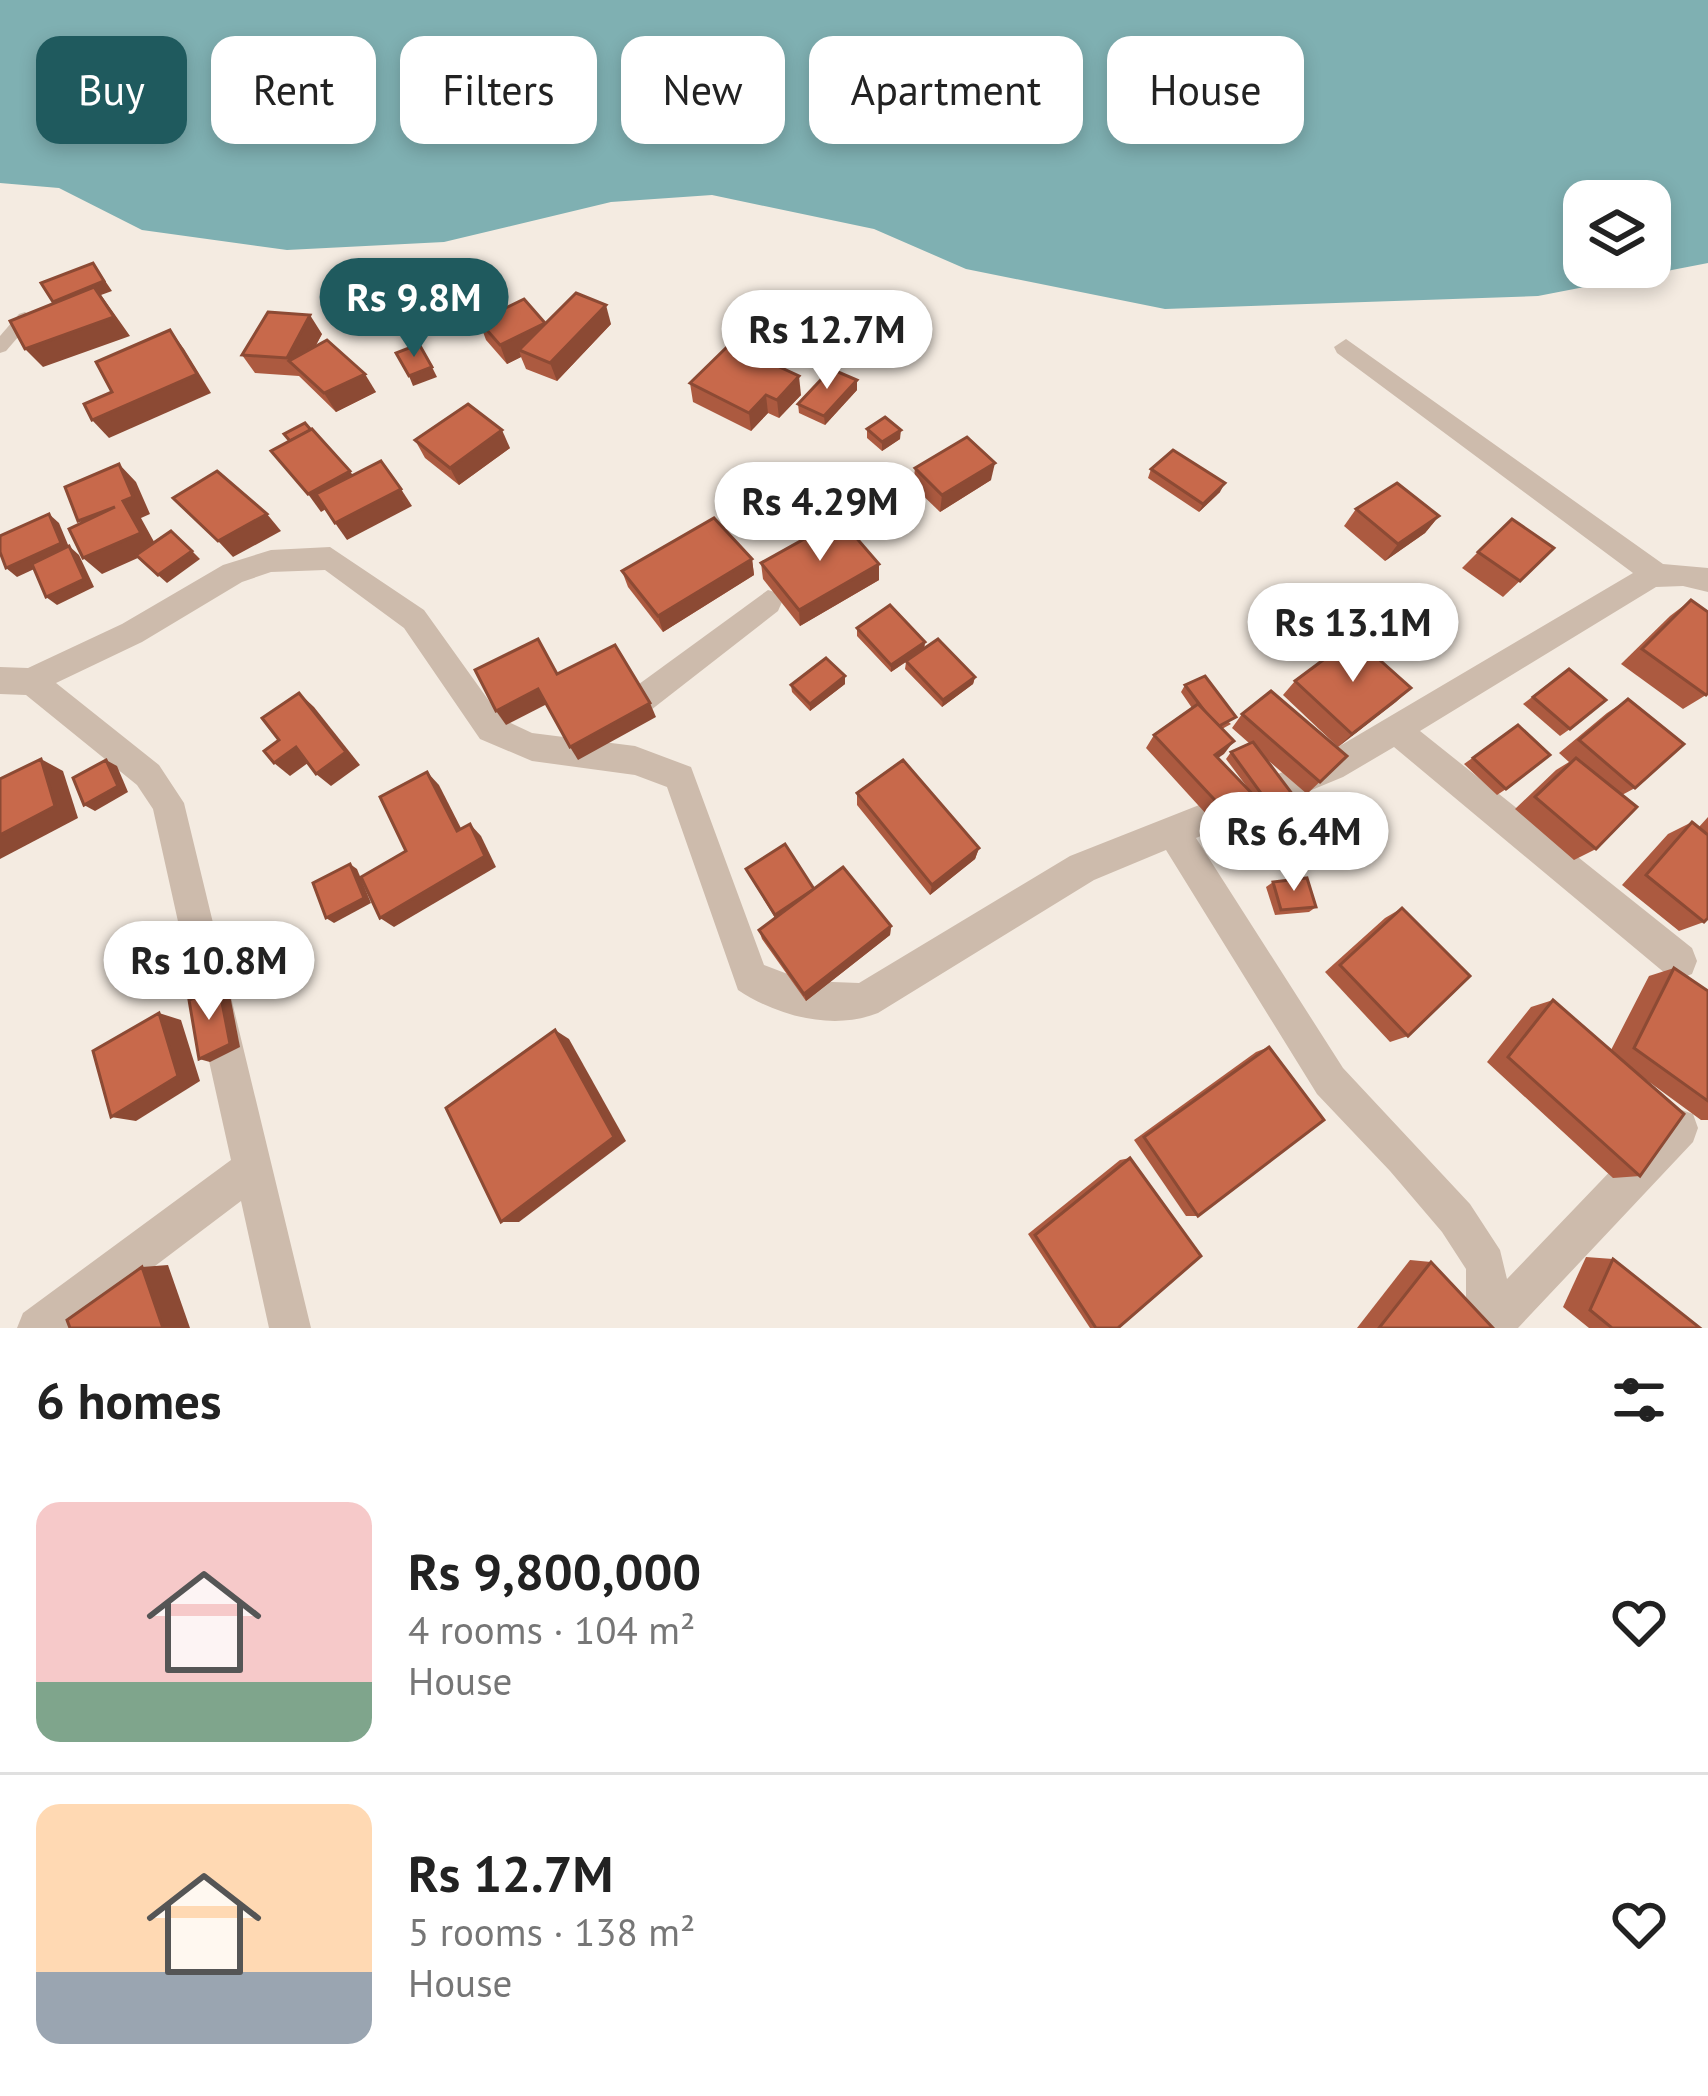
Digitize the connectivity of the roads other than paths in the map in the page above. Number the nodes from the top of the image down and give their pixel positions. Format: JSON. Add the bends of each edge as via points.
{"nodes":[{"id":1,"x":25,"y":318,"type":"edge"},
{"id":2,"x":0,"y":347,"type":"edge"},
{"id":3,"x":1346,"y":347,"type":"dead end"},
{"id":4,"x":1657,"y":575,"type":"junction"},
{"id":5,"x":1708,"y":580,"type":"edge"},
{"id":6,"x":768,"y":602,"type":"dead end"},
{"id":7,"x":10,"y":684,"type":"edge"},
{"id":8,"x":1395,"y":729,"type":"junction"},
{"id":9,"x":575,"y":750,"type":"junction"},
{"id":10,"x":1173,"y":832,"type":"junction"},
{"id":11,"x":1679,"y":961,"type":"dead end"},
{"id":12,"x":1679,"y":1128,"type":"edge"},
{"id":13,"x":253,"y":1168,"type":"junction"},
{"id":14,"x":38,"y":1328,"type":"edge"},
{"id":15,"x":290,"y":1328,"type":"edge"},
{"id":16,"x":1488,"y":1328,"type":"edge"}],
"edges":[{"from":1,"to":2,"type":"lane"},
{"from":3,"to":4,"type":"street"},
{"from":4,"to":5,"type":"street"},
{"from":4,"to":8,"type":"street"},
{"from":6,"to":9,"type":"street"},
{"from":7,"to":9,"type":"street","via":[[132,633],[233,574],[271,561],[330,558],[414,619],[497,734],[522,746]]},
{"from":7,"to":13,"type":"street","via":[[161,788]]},
{"from":8,"to":10,"type":"street","via":[[1297,783]]},
{"from":8,"to":11,"type":"street"},
{"from":9,"to":10,"type":"street","via":[[680,777],[752,977],[773,990],[849,1004],[1082,868]]},
{"from":10,"to":16,"type":"street","via":[[1330,1081],[1404,1157],[1486,1264]]},
{"from":12,"to":16,"type":"street"},
{"from":13,"to":14,"type":"street"},
{"from":13,"to":15,"type":"street"}]}
